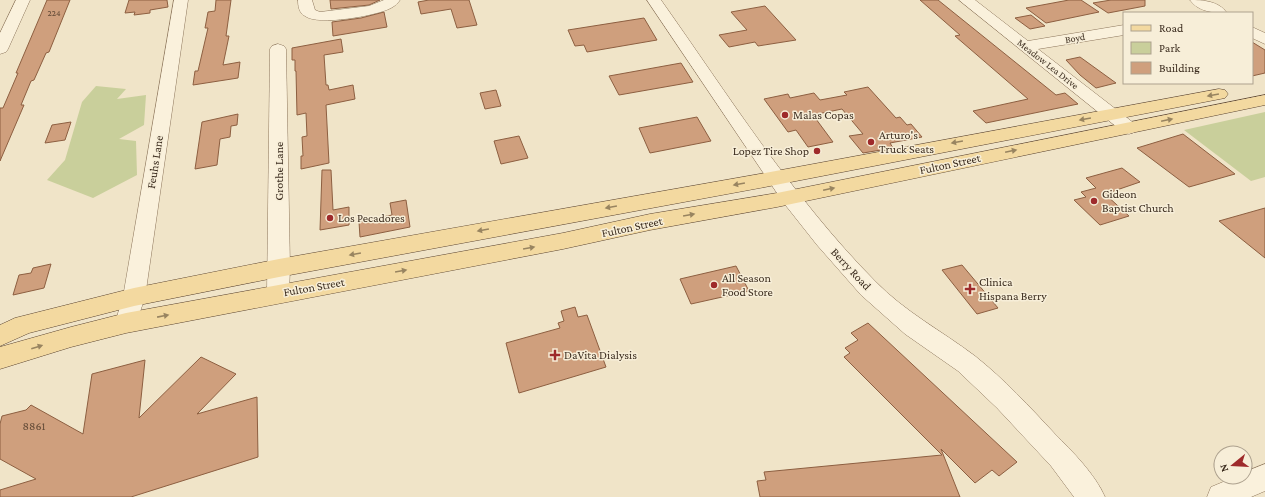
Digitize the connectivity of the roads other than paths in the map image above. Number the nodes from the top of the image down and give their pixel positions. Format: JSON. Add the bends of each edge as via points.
{"nodes":[{"id":1,"x":23,"y":0,"type":"edge"},
{"id":2,"x":181,"y":0,"type":"edge"},
{"id":3,"x":654,"y":0,"type":"edge"},
{"id":4,"x":966,"y":0,"type":"edge"},
{"id":5,"x":1197,"y":0,"type":"edge"},
{"id":6,"x":392,"y":2,"type":"edge"},
{"id":7,"x":307,"y":6,"type":"edge"},
{"id":8,"x":1218,"y":12,"type":"edge"},
{"id":9,"x":1123,"y":30,"type":"edge"},
{"id":10,"x":1253,"y":33,"type":"edge"},
{"id":11,"x":1265,"y":39,"type":"edge"},
{"id":12,"x":1026,"y":46,"type":"junction"},
{"id":13,"x":0,"y":49,"type":"edge"},
{"id":14,"x":278,"y":49,"type":"dead end"},
{"id":15,"x":1265,"y":86,"type":"edge"},
{"id":16,"x":1265,"y":100,"type":"edge"},
{"id":17,"x":1112,"y":114,"type":"junction"},
{"id":18,"x":1129,"y":128,"type":"junction"},
{"id":19,"x":777,"y":177,"type":"junction"},
{"id":20,"x":790,"y":197,"type":"junction"},
{"id":21,"x":558,"y":217,"type":"junction"},
{"id":22,"x":563,"y":241,"type":"junction"},
{"id":23,"x":279,"y":268,"type":"junction"},
{"id":24,"x":278,"y":294,"type":"junction"},
{"id":25,"x":134,"y":296,"type":"junction"},
{"id":26,"x":126,"y":323,"type":"junction"},
{"id":27,"x":0,"y":336,"type":"edge"},
{"id":28,"x":0,"y":358,"type":"edge"},
{"id":29,"x":1265,"y":477,"type":"edge"},
{"id":30,"x":1091,"y":497,"type":"edge"},
{"id":31,"x":1221,"y":497,"type":"edge"}],
"edges":[{"from":1,"to":13,"type":"street"},
{"from":2,"to":25,"type":"street","name":"Feuhs Lane"},
{"from":3,"to":19,"type":"street","name":"Berry Road"},
{"from":4,"to":12,"type":"street","name":"Meadow Lea Drive"},
{"from":5,"to":8,"type":"street"},
{"from":6,"to":7,"type":"street","via":[[378,9],[318,17]]},
{"from":9,"to":12,"type":"street","name":"Boyd"},
{"from":10,"to":11,"type":"street"},
{"from":12,"to":17,"type":"street","name":"Meadow Lea Drive"},
{"from":14,"to":23,"type":"street","name":"Grothe Lane"},
{"from":15,"to":17,"type":"main road","name":"Fulton Street","one_way":true},
{"from":18,"to":16,"type":"main road","name":"Fulton Street","one_way":true},
{"from":17,"to":18,"type":"street","name":"Meadow Lea Drive"},
{"from":17,"to":19,"type":"main road","name":"Fulton Street","one_way":true},
{"from":20,"to":18,"type":"main road","name":"Fulton Street","one_way":true},
{"from":19,"to":20,"type":"street","name":"Berry Road"},
{"from":19,"to":21,"type":"main road","name":"Fulton Street","one_way":true},
{"from":22,"to":20,"type":"main road","name":"Fulton Street","one_way":true,"via":[[650,222]]},
{"from":20,"to":30,"type":"street","name":"Berry Road","via":[[824,240],[869,289],[913,327],[967,364],[1006,400],[1060,457]]},
{"from":21,"to":22,"type":"main road"},
{"from":21,"to":23,"type":"main road","name":"Fulton Street","one_way":true},
{"from":24,"to":22,"type":"main road","name":"Fulton Street","one_way":true},
{"from":23,"to":24,"type":"street","name":"Grothe Lane"},
{"from":23,"to":25,"type":"main road","name":"Fulton Street"},
{"from":26,"to":24,"type":"main road","name":"Fulton Street","one_way":true},
{"from":25,"to":26,"type":"street","name":"Feuhs Lane"},
{"from":25,"to":27,"type":"main road","name":"Fulton Street","via":[[24,325]]},
{"from":28,"to":26,"type":"main road","name":"Fulton Street","one_way":true,"via":[[71,336]]},
{"from":29,"to":31,"type":"street"}]}
